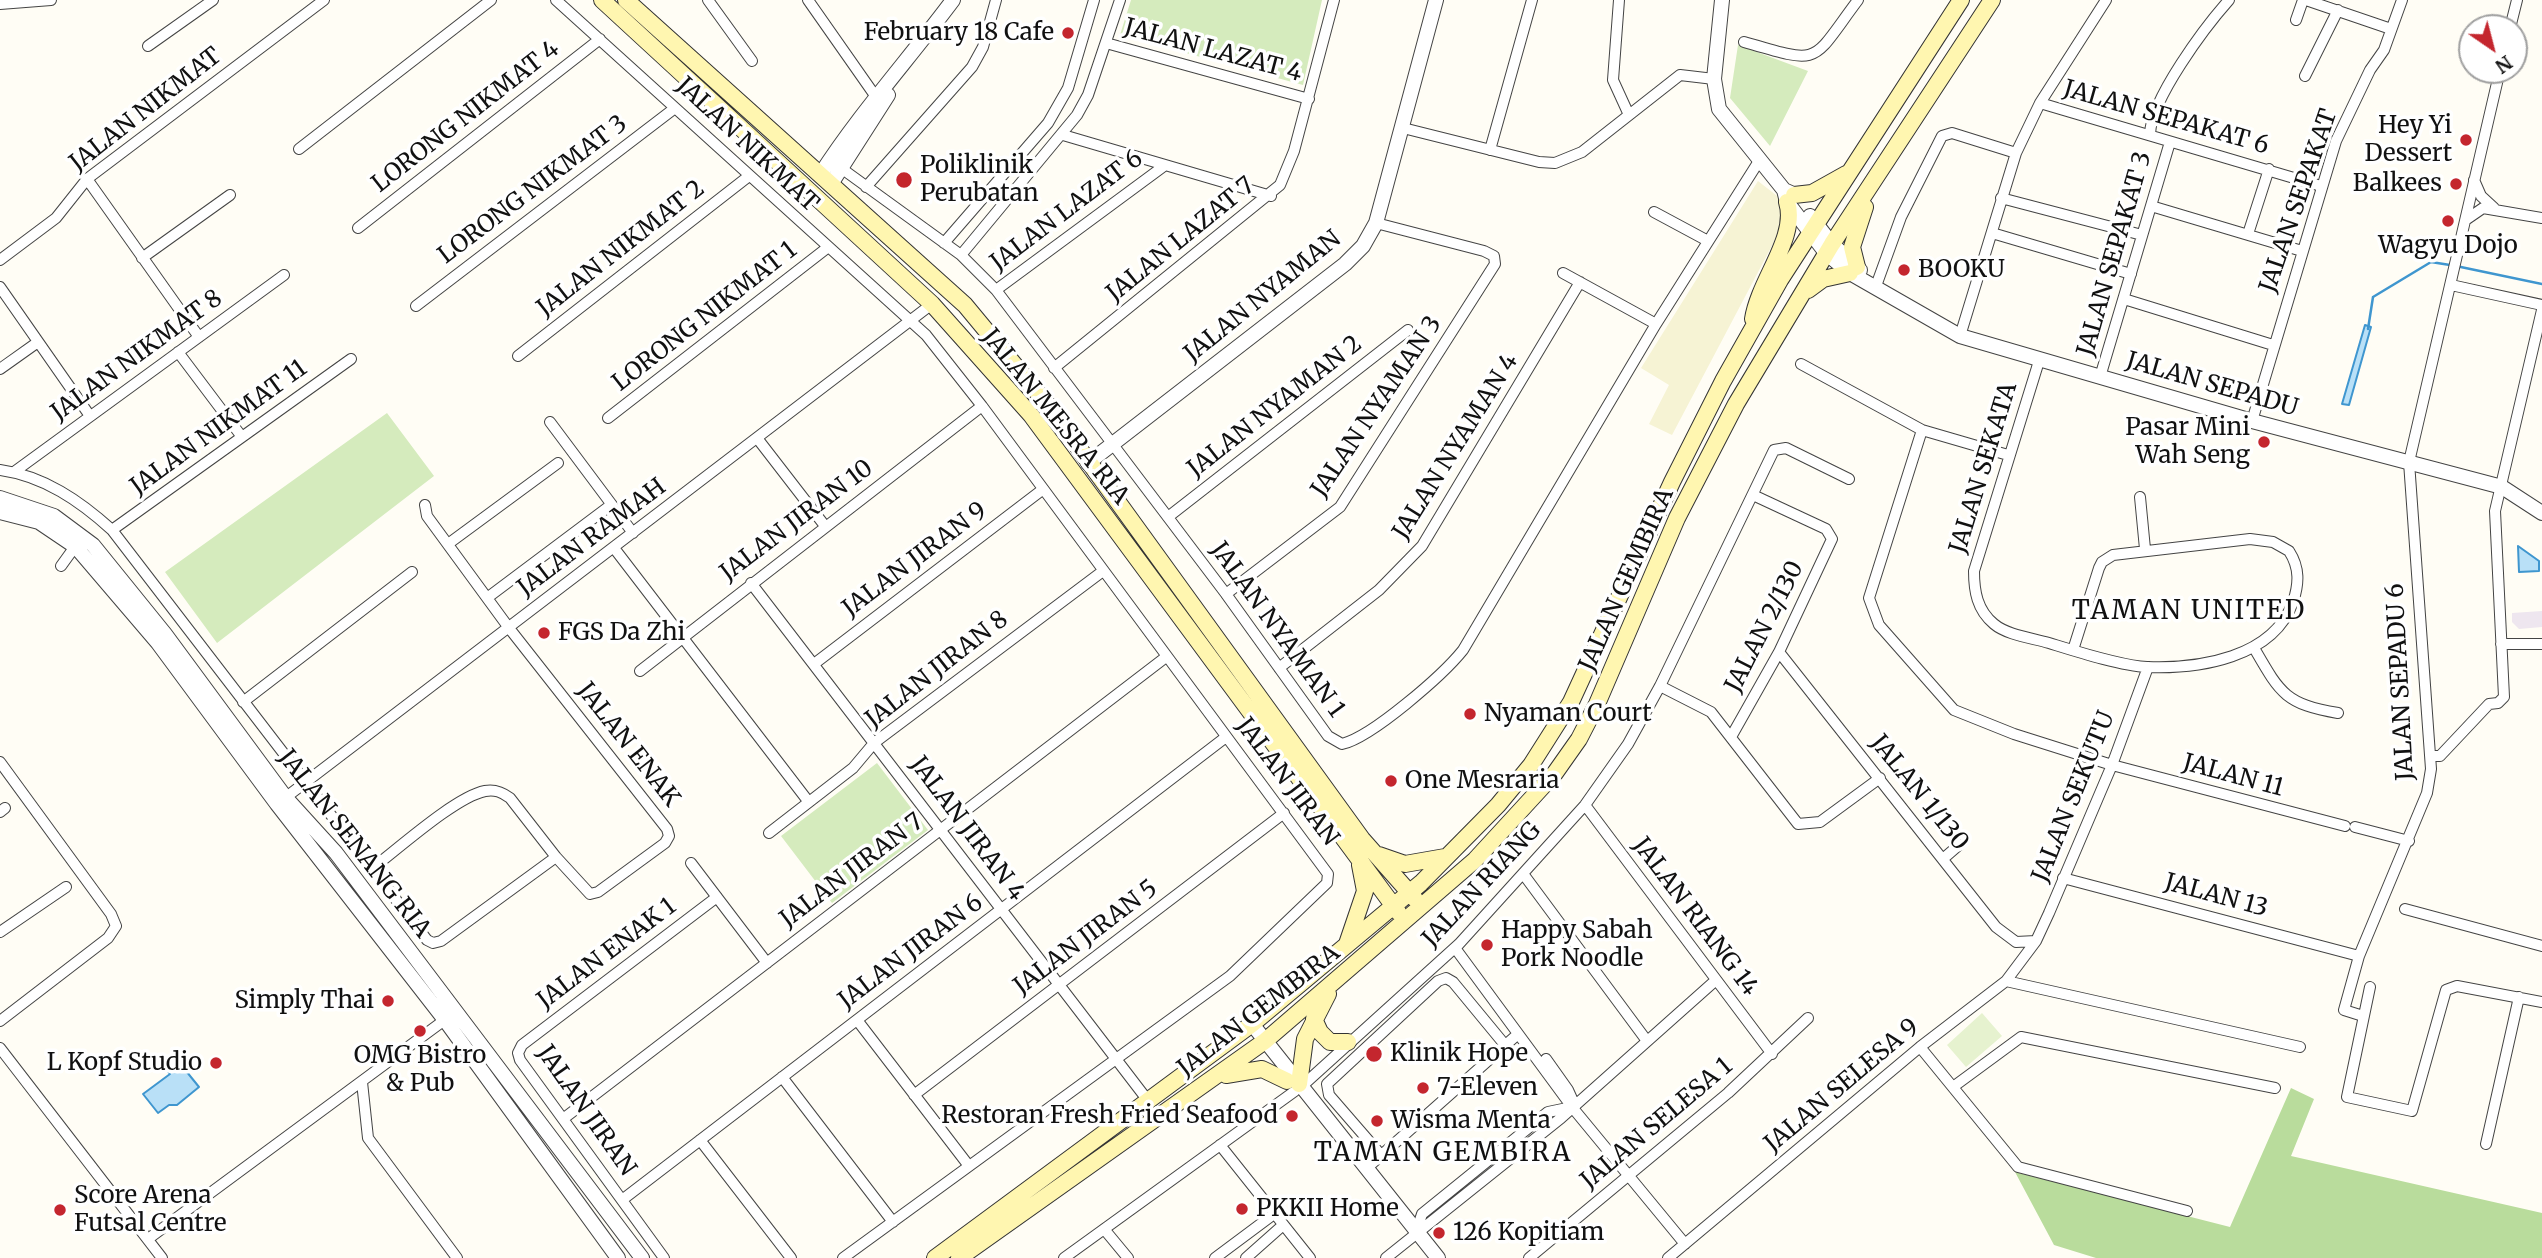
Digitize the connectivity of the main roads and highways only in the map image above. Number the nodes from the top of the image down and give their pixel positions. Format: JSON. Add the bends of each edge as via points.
{"nodes":[{"id":1,"x":602,"y":0,"type":"edge"},
{"id":2,"x":626,"y":0,"type":"edge"},
{"id":3,"x":1961,"y":0,"type":"edge"},
{"id":4,"x":1992,"y":0,"type":"edge"},
{"id":5,"x":1852,"y":170,"type":"junction"},
{"id":6,"x":790,"y":174,"type":"junction"},
{"id":7,"x":824,"y":181,"type":"junction"},
{"id":8,"x":1869,"y":188,"type":"junction"},
{"id":9,"x":830,"y":209,"type":"junction"},
{"id":10,"x":920,"y":262,"type":"junction"},
{"id":11,"x":1802,"y":294,"type":"junction"},
{"id":12,"x":932,"y":304,"type":"junction"},
{"id":13,"x":965,"y":305,"type":"junction"},
{"id":14,"x":1753,"y":328,"type":"junction"},
{"id":15,"x":1374,"y":853,"type":"junction"},
{"id":16,"x":1357,"y":857,"type":"junction"},
{"id":17,"x":1448,"y":857,"type":"junction"},
{"id":18,"x":1409,"y":893,"type":"junction"},
{"id":19,"x":1393,"y":906,"type":"junction"},
{"id":20,"x":1423,"y":907,"type":"junction"},
{"id":21,"x":1406,"y":921,"type":"junction"},
{"id":22,"x":1346,"y":946,"type":"junction"},
{"id":23,"x":1332,"y":985,"type":"junction"},
{"id":24,"x":1314,"y":1019,"type":"junction"},
{"id":25,"x":1348,"y":1042,"type":"road end"},
{"id":26,"x":1212,"y":1080,"type":"junction"},
{"id":27,"x":935,"y":1258,"type":"edge"},
{"id":28,"x":959,"y":1258,"type":"edge"}],
"edges":[{"from":1,"to":6,"type":"main road","name":"JALAN MESRA RIA"},
{"from":2,"to":7,"type":"main road","name":"JALAN MESRA RIA"},
{"from":3,"to":5,"type":"main road","name":"JALAN GEMBIRA"},
{"from":4,"to":8,"type":"main road","name":"JALAN GEMBIRA"},
{"from":5,"to":14,"type":"main road","name":"JALAN GEMBIRA"},
{"from":5,"to":14,"type":"main road","via":[[1824,188],[1788,196],[1790,223],[1756,302]]},
{"from":6,"to":7,"type":"main road"},
{"from":6,"to":9,"type":"main road","name":"JALAN MESRA RIA"},
{"from":7,"to":9,"type":"main road"},
{"from":7,"to":10,"type":"main road","name":"JALAN MESRA RIA"},
{"from":8,"to":11,"type":"main road","name":"JALAN GEMBIRA"},
{"from":8,"to":11,"type":"main road","via":[[1853,235],[1853,270],[1823,279]]},
{"from":9,"to":12,"type":"main road","name":"JALAN MESRA RIA"},
{"from":10,"to":12,"type":"main road","via":[[930,282]]},
{"from":10,"to":13,"type":"main road","name":"JALAN MESRA RIA"},
{"from":11,"to":20,"type":"main road","name":"JALAN GEMBIRA","via":[[1677,518],[1579,739],[1524,810]]},
{"from":12,"to":13,"type":"main road"},
{"from":12,"to":16,"type":"main road","name":"JALAN MESRA RIA","via":[[1031,415]]},
{"from":13,"to":15,"type":"main road","name":"JALAN MESRA RIA","via":[[1047,404]]},
{"from":14,"to":17,"type":"main road","name":"JALAN GEMBIRA","via":[[1684,458],[1588,667],[1546,745]]},
{"from":15,"to":17,"type":"main road","via":[[1405,864]]},
{"from":15,"to":18,"type":"main road","name":"JALAN MESRA RIA"},
{"from":16,"to":19,"type":"main road","name":"JALAN MESRA RIA"},
{"from":16,"to":22,"type":"main road","via":[[1365,891]]},
{"from":17,"to":18,"type":"main road","name":"JALAN GEMBIRA"},
{"from":18,"to":19,"type":"main road","name":"JALAN GEMBIRA"},
{"from":18,"to":20,"type":"main road","name":"JALAN MESRA RIA"},
{"from":19,"to":21,"type":"main road","name":"JALAN MESRA RIA"},
{"from":19,"to":22,"type":"main road","name":"JALAN GEMBIRA"},
{"from":20,"to":21,"type":"main road","name":"JALAN GEMBIRA"},
{"from":21,"to":23,"type":"main road","name":"JALAN GEMBIRA"},
{"from":22,"to":27,"type":"main road","name":"JALAN GEMBIRA","via":[[1249,1027]]},
{"from":23,"to":24,"type":"main road"},
{"from":23,"to":26,"type":"main road","name":"JALAN GEMBIRA"},
{"from":24,"to":25,"type":"main road","via":[[1330,1042]]},
{"from":24,"to":26,"type":"main road","via":[[1295,1086],[1258,1069]]},
{"from":26,"to":28,"type":"main road","name":"JALAN GEMBIRA"}]}
